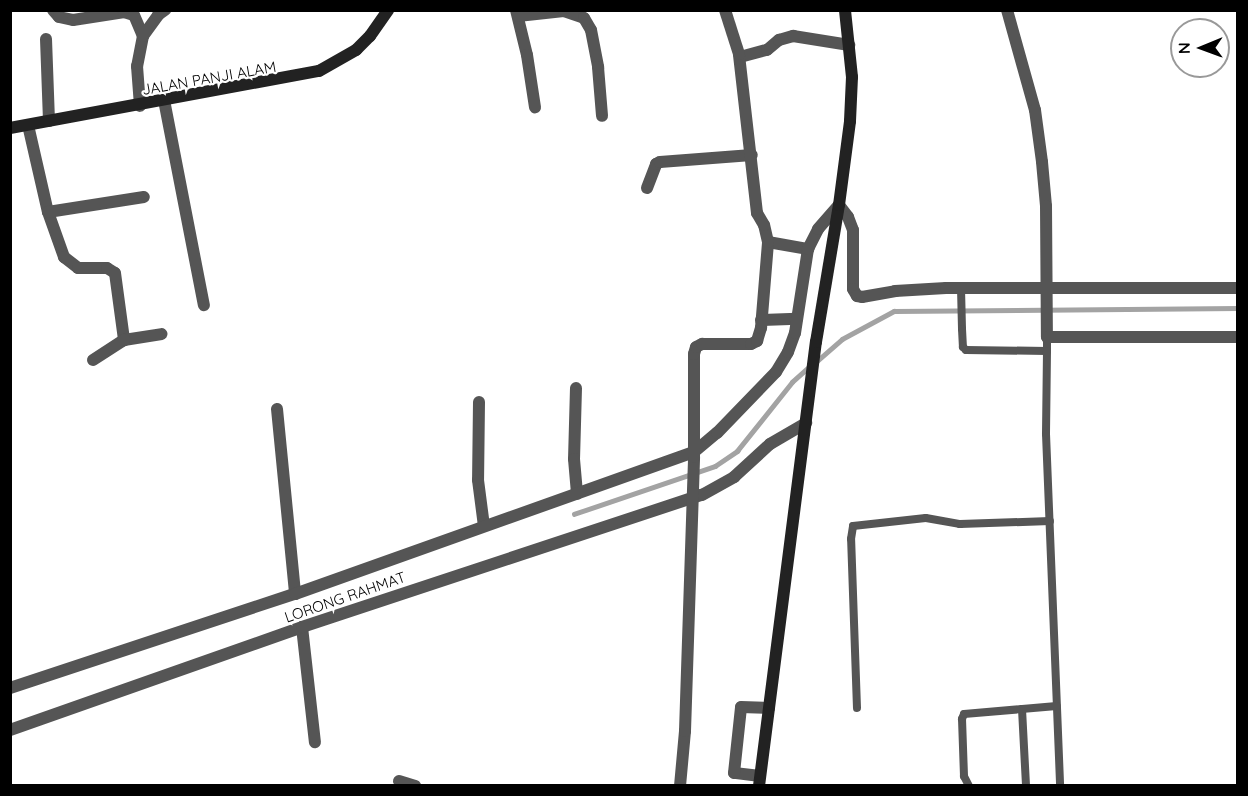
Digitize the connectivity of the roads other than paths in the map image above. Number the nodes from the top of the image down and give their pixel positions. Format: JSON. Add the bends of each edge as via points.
{"nodes":[{"id":1,"x":53,"y":10,"type":"edge"},
{"id":2,"x":165,"y":10,"type":"edge"},
{"id":3,"x":388,"y":10,"type":"edge"},
{"id":4,"x":725,"y":10,"type":"edge"},
{"id":5,"x":845,"y":10,"type":"edge"},
{"id":6,"x":1007,"y":10,"type":"edge"},
{"id":7,"x":517,"y":13,"type":"edge"},
{"id":8,"x":584,"y":14,"type":"edge"},
{"id":9,"x":142,"y":36,"type":"junction"},
{"id":10,"x":46,"y":39,"type":"dead end"},
{"id":11,"x":849,"y":45,"type":"junction"},
{"id":12,"x":740,"y":57,"type":"junction"},
{"id":13,"x":164,"y":100,"type":"junction"},
{"id":14,"x":140,"y":106,"type":"junction"},
{"id":15,"x":535,"y":107,"type":"dead end"},
{"id":16,"x":602,"y":116,"type":"dead end"},
{"id":17,"x":49,"y":121,"type":"junction"},
{"id":18,"x":28,"y":125,"type":"junction"},
{"id":19,"x":10,"y":128,"type":"edge"},
{"id":20,"x":752,"y":155,"type":"junction"},
{"id":21,"x":647,"y":188,"type":"dead end"},
{"id":22,"x":144,"y":197,"type":"dead end"},
{"id":23,"x":839,"y":205,"type":"junction"},
{"id":24,"x":48,"y":212,"type":"junction"},
{"id":25,"x":768,"y":242,"type":"junction"},
{"id":26,"x":808,"y":249,"type":"junction"},
{"id":27,"x":1047,"y":286,"type":"junction"},
{"id":28,"x":962,"y":288,"type":"junction"},
{"id":29,"x":1237,"y":292,"type":"edge"},
{"id":30,"x":204,"y":306,"type":"dead end"},
{"id":31,"x":797,"y":319,"type":"junction"},
{"id":32,"x":761,"y":320,"type":"junction"},
{"id":33,"x":162,"y":334,"type":"dead end"},
{"id":34,"x":1047,"y":337,"type":"junction"},
{"id":35,"x":1238,"y":337,"type":"edge"},
{"id":36,"x":124,"y":340,"type":"junction"},
{"id":37,"x":1047,"y":351,"type":"junction"},
{"id":38,"x":93,"y":360,"type":"dead end"},
{"id":39,"x":576,"y":388,"type":"dead end"},
{"id":40,"x":479,"y":402,"type":"dead end"},
{"id":41,"x":277,"y":409,"type":"dead end"},
{"id":42,"x":806,"y":423,"type":"junction"},
{"id":43,"x":694,"y":455,"type":"junction"},
{"id":44,"x":577,"y":494,"type":"junction"},
{"id":45,"x":691,"y":496,"type":"junction"},
{"id":46,"x":1050,"y":521,"type":"junction"},
{"id":47,"x":484,"y":526,"type":"junction"},
{"id":48,"x":295,"y":594,"type":"junction"},
{"id":49,"x":302,"y":627,"type":"junction"},
{"id":50,"x":10,"y":688,"type":"edge"},
{"id":51,"x":1057,"y":706,"type":"junction"},
{"id":52,"x":769,"y":708,"type":"junction"},
{"id":53,"x":857,"y":708,"type":"dead end"},
{"id":54,"x":1022,"y":709,"type":"junction"},
{"id":55,"x":10,"y":730,"type":"edge"},
{"id":56,"x":315,"y":742,"type":"dead end"},
{"id":57,"x":399,"y":781,"type":"dead end"},
{"id":58,"x":759,"y":781,"type":"edge"},
{"id":59,"x":967,"y":785,"type":"edge"},
{"id":60,"x":1060,"y":785,"type":"edge"},
{"id":61,"x":415,"y":786,"type":"edge"},
{"id":62,"x":680,"y":786,"type":"edge"},
{"id":63,"x":1026,"y":786,"type":"edge"},
{"id":64,"x":1053,"y":786,"type":"edge"}],
"edges":[{"from":1,"to":9,"type":"street","via":[[73,20],[129,13],[137,19]]},
{"from":2,"to":9,"type":"street"},
{"from":3,"to":13,"type":"street","name":"JALAN PANJI ALAM","via":[[356,50],[325,69]]},
{"from":4,"to":12,"type":"street"},
{"from":5,"to":11,"type":"street"},
{"from":6,"to":27,"type":"street","via":[[1032,100],[1042,162]]},
{"from":7,"to":8,"type":"street"},
{"from":7,"to":15,"type":"street"},
{"from":8,"to":16,"type":"street","via":[[598,67]]},
{"from":9,"to":14,"type":"street","via":[[137,66]]},
{"from":10,"to":17,"type":"street"},
{"from":11,"to":12,"type":"street","via":[[793,36],[779,40],[767,50]]},
{"from":11,"to":23,"type":"street","via":[[852,98]]},
{"from":12,"to":20,"type":"street"},
{"from":13,"to":14,"type":"street","name":"JALAN PANJI ALAM"},
{"from":13,"to":30,"type":"street"},
{"from":14,"to":17,"type":"street","name":"JALAN PANJI ALAM"},
{"from":17,"to":18,"type":"street","name":"JALAN PANJI ALAM"},
{"from":18,"to":19,"type":"street","name":"JALAN PANJI ALAM"},
{"from":18,"to":24,"type":"street"},
{"from":20,"to":21,"type":"street","via":[[660,162]]},
{"from":20,"to":25,"type":"street","via":[[757,213]]},
{"from":22,"to":24,"type":"street"},
{"from":23,"to":26,"type":"street","via":[[818,229]]},
{"from":23,"to":28,"type":"street","via":[[853,230],[852,289],[857,296]]},
{"from":23,"to":42,"type":"street"},
{"from":24,"to":36,"type":"street","via":[[64,257],[78,268],[106,268],[115,273]]},
{"from":25,"to":26,"type":"street"},
{"from":25,"to":32,"type":"street"},
{"from":26,"to":31,"type":"street"},
{"from":27,"to":28,"type":"street"},
{"from":27,"to":29,"type":"street"},
{"from":27,"to":34,"type":"street"},
{"from":28,"to":37,"type":"lane","via":[[966,350]]},
{"from":31,"to":32,"type":"street"},
{"from":31,"to":43,"type":"street","via":[[792,342],[776,372]]},
{"from":32,"to":43,"type":"street","via":[[759,336],[751,344],[702,344],[695,350]]},
{"from":33,"to":36,"type":"street"},
{"from":34,"to":35,"type":"street"},
{"from":34,"to":37,"type":"lane"},
{"from":36,"to":38,"type":"street"},
{"from":37,"to":46,"type":"lane"},
{"from":39,"to":44,"type":"street"},
{"from":40,"to":47,"type":"street","via":[[478,480]]},
{"from":41,"to":48,"type":"street"},
{"from":42,"to":45,"type":"street","name":"LORONG RAHMAT","via":[[770,444],[734,477]]},
{"from":42,"to":52,"type":"street"},
{"from":43,"to":44,"type":"street"},
{"from":43,"to":45,"type":"street"},
{"from":44,"to":47,"type":"street"},
{"from":45,"to":49,"type":"street","name":"LORONG RAHMAT"},
{"from":45,"to":62,"type":"street"},
{"from":46,"to":51,"type":"lane"},
{"from":46,"to":53,"type":"lane","via":[[960,524],[926,518],[853,526]]},
{"from":47,"to":48,"type":"street"},
{"from":48,"to":50,"type":"street"},
{"from":49,"to":55,"type":"street","name":"LORONG RAHMAT"},
{"from":49,"to":56,"type":"street"},
{"from":51,"to":54,"type":"lane"},
{"from":51,"to":60,"type":"lane"},
{"from":52,"to":58,"type":"street"},
{"from":52,"to":58,"type":"street","via":[[741,707],[734,773]]},
{"from":54,"to":59,"type":"lane","via":[[967,713],[962,717]]},
{"from":54,"to":63,"type":"lane"},
{"from":57,"to":61,"type":"street"},
{"from":60,"to":64,"type":"lane"}]}
